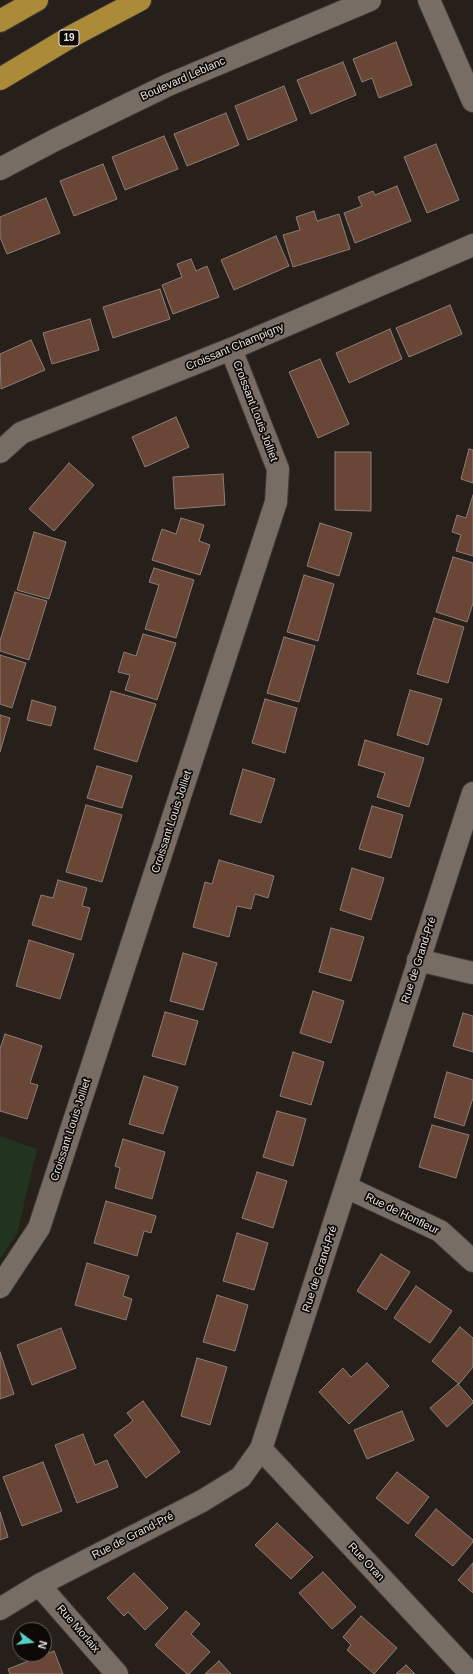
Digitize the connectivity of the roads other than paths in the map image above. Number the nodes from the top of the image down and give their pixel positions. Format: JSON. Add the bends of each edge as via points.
{"nodes":[{"id":1,"x":37,"y":0,"type":"edge"},
{"id":2,"x":140,"y":0,"type":"edge"},
{"id":3,"x":370,"y":0,"type":"edge"},
{"id":4,"x":429,"y":0,"type":"edge"},
{"id":5,"x":0,"y":21,"type":"edge"},
{"id":6,"x":0,"y":79,"type":"edge"},
{"id":7,"x":473,"y":101,"type":"edge"},
{"id":8,"x":0,"y":168,"type":"edge"},
{"id":9,"x":473,"y":245,"type":"edge"},
{"id":10,"x":231,"y":349,"type":"junction"},
{"id":11,"x":0,"y":452,"type":"edge"},
{"id":12,"x":473,"y":793,"type":"edge"},
{"id":13,"x":418,"y":960,"type":"junction"},
{"id":14,"x":473,"y":973,"type":"edge"},
{"id":15,"x":346,"y":1187,"type":"junction"},
{"id":16,"x":473,"y":1261,"type":"edge"},
{"id":17,"x":0,"y":1287,"type":"edge"},
{"id":18,"x":262,"y":1449,"type":"junction"},
{"id":19,"x":39,"y":1585,"type":"junction"},
{"id":20,"x":0,"y":1609,"type":"edge"},
{"id":21,"x":117,"y":1674,"type":"edge"},
{"id":22,"x":471,"y":1674,"type":"edge"}],
"edges":[{"from":1,"to":5,"type":"highway"},
{"from":2,"to":6,"type":"highway","number":"19","via":[[72,36]]},
{"from":3,"to":8,"type":"street","name":"Boulevard Leblanc","via":[[168,85]]},
{"from":4,"to":7,"type":"street"},
{"from":9,"to":10,"type":"street","name":"Croissant Champigny"},
{"from":10,"to":11,"type":"street","name":"Croissant Champigny","via":[[21,433]]},
{"from":10,"to":17,"type":"street","name":"Croissant Louis Jolliet","via":[[278,469],[276,502],[39,1228]]},
{"from":12,"to":13,"type":"street","name":"Rue de Grand-Pré"},
{"from":13,"to":14,"type":"street"},
{"from":13,"to":15,"type":"street","name":"Rue de Grand-Pré"},
{"from":15,"to":16,"type":"street","name":"Rue de Honfleur","via":[[440,1231]]},
{"from":15,"to":18,"type":"street","name":"Rue de Grand-Pré"},
{"from":18,"to":19,"type":"street","name":"Rue de Grand-Pré","via":[[241,1477],[202,1501]]},
{"from":18,"to":22,"type":"street","name":"Rue Oran"},
{"from":19,"to":20,"type":"street","name":"Rue de Grand-Pré"},
{"from":19,"to":21,"type":"street","name":"Rue Morlaix"}]}
